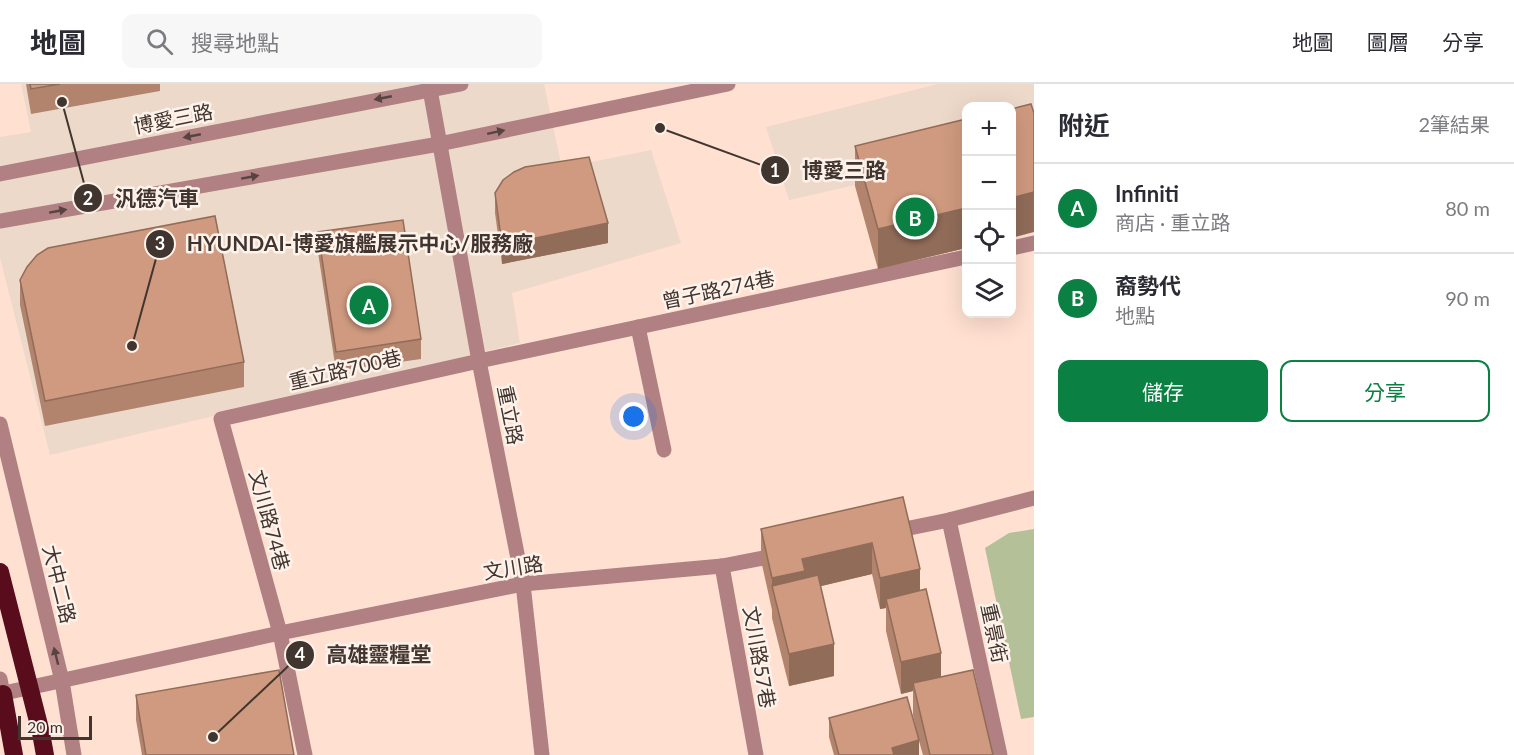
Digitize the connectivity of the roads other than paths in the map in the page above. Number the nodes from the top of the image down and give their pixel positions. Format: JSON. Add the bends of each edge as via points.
{"nodes":[{"id":1,"x":461,"y":84,"type":"edge"},
{"id":2,"x":728,"y":84,"type":"edge"},
{"id":3,"x":430,"y":87,"type":"edge"},
{"id":4,"x":439,"y":144,"type":"junction"},
{"id":5,"x":0,"y":174,"type":"edge"},
{"id":6,"x":0,"y":221,"type":"edge"},
{"id":7,"x":1034,"y":243,"type":"edge"},
{"id":8,"x":1016,"y":247,"type":"edge"},
{"id":9,"x":962,"y":258,"type":"edge"},
{"id":10,"x":638,"y":327,"type":"junction"},
{"id":11,"x":479,"y":361,"type":"junction"},
{"id":12,"x":221,"y":419,"type":"joint"},
{"id":13,"x":0,"y":424,"type":"edge"},
{"id":14,"x":664,"y":450,"type":"dead end"},
{"id":15,"x":1034,"y":498,"type":"edge"},
{"id":16,"x":949,"y":520,"type":"junction"},
{"id":17,"x":880,"y":534,"type":"edge"},
{"id":18,"x":790,"y":553,"type":"edge"},
{"id":19,"x":722,"y":566,"type":"junction"},
{"id":20,"x":0,"y":572,"type":"edge"},
{"id":21,"x":523,"y":584,"type":"junction"},
{"id":22,"x":279,"y":633,"type":"junction"},
{"id":23,"x":62,"y":681,"type":"junction"},
{"id":24,"x":1,"y":689,"type":"edge"},
{"id":25,"x":14,"y":755,"type":"edge"},
{"id":26,"x":45,"y":755,"type":"edge"},
{"id":27,"x":74,"y":755,"type":"edge"},
{"id":28,"x":304,"y":755,"type":"edge"},
{"id":29,"x":542,"y":755,"type":"edge"},
{"id":30,"x":756,"y":755,"type":"edge"},
{"id":31,"x":1000,"y":755,"type":"edge"}],
"edges":[{"from":1,"to":3,"type":"street","name":"博愛三路"},
{"from":4,"to":2,"type":"street","one_way":true},
{"from":3,"to":4,"type":"street","name":"重立路"},
{"from":3,"to":5,"type":"street","name":"博愛三路","one_way":true},
{"from":6,"to":4,"type":"street","one_way":true},
{"from":4,"to":11,"type":"street","name":"重立路"},
{"from":7,"to":8,"type":"street"},
{"from":9,"to":10,"type":"street","name":"曾子路274巷"},
{"from":10,"to":11,"type":"street","name":"曾子路274巷"},
{"from":10,"to":14,"type":"street"},
{"from":11,"to":12,"type":"street","name":"重立路700巷"},
{"from":11,"to":21,"type":"street","name":"重立路"},
{"from":12,"to":22,"type":"street","name":"文川路74巷"},
{"from":23,"to":13,"type":"street","name":"大中二路","one_way":true},
{"from":15,"to":16,"type":"street"},
{"from":16,"to":17,"type":"street"},
{"from":16,"to":31,"type":"street","name":"重景街"},
{"from":18,"to":19,"type":"street","name":"文川路"},
{"from":19,"to":21,"type":"street","name":"文川路"},
{"from":19,"to":30,"type":"street","name":"文川路57巷"},
{"from":20,"to":26,"type":"highway","bridge":true},
{"from":21,"to":22,"type":"street","name":"文川路"},
{"from":21,"to":29,"type":"street","name":"重立路"},
{"from":22,"to":23,"type":"street","name":"文川路"},
{"from":22,"to":28,"type":"street","name":"文川路74巷"},
{"from":23,"to":24,"type":"street","name":"文川路"},
{"from":23,"to":27,"type":"street","name":"大中二路"},
{"from":24,"to":25,"type":"highway"}]}
